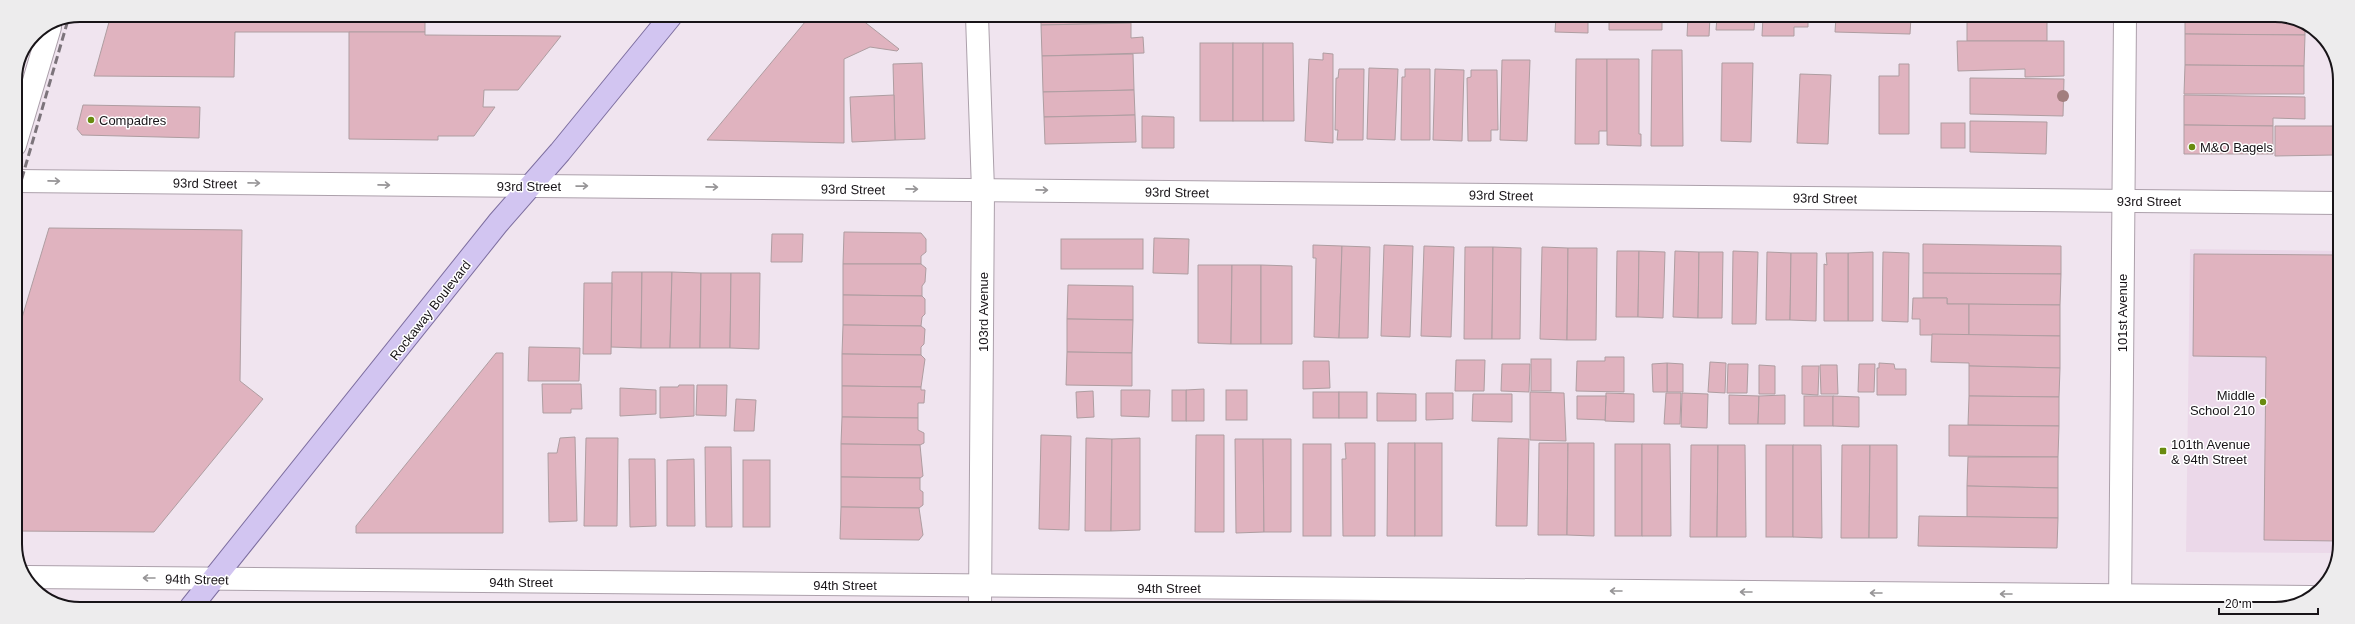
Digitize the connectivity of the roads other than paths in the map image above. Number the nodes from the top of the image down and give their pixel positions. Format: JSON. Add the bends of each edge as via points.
{"nodes":[{"id":1,"x":666,"y":22,"type":"edge"},
{"id":2,"x":977,"y":22,"type":"edge"},
{"id":3,"x":2125,"y":22,"type":"edge"},
{"id":4,"x":49,"y":32,"type":"edge"},
{"id":5,"x":22,"y":121,"type":"edge"},
{"id":6,"x":22,"y":181,"type":"edge"},
{"id":7,"x":529,"y":187,"type":"junction"},
{"id":8,"x":983,"y":190,"type":"junction"},
{"id":9,"x":2123,"y":201,"type":"junction"},
{"id":10,"x":2333,"y":203,"type":"edge"},
{"id":11,"x":32,"y":576,"type":"edge"},
{"id":12,"x":216,"y":579,"type":"junction"},
{"id":13,"x":982,"y":586,"type":"junction"},
{"id":14,"x":2298,"y":597,"type":"edge"},
{"id":15,"x":195,"y":602,"type":"edge"},
{"id":16,"x":981,"y":602,"type":"edge"},
{"id":17,"x":2120,"y":602,"type":"edge"}],
"edges":[{"from":1,"to":7,"type":"main road","name":"Rockaway Boulevard"},
{"from":2,"to":8,"type":"street","name":"103rd Avenue"},
{"from":3,"to":9,"type":"street","name":"101st Avenue"},
{"from":4,"to":5,"type":"street"},
{"from":6,"to":7,"type":"street","name":"93rd Street","one_way":true},
{"from":7,"to":8,"type":"street","name":"93rd Street","one_way":true},
{"from":7,"to":12,"type":"main road","name":"Rockaway Boulevard"},
{"from":8,"to":9,"type":"street","name":"93rd Street","one_way":true},
{"from":8,"to":13,"type":"street","name":"103rd Avenue"},
{"from":9,"to":10,"type":"street","name":"93rd Street"},
{"from":9,"to":17,"type":"street","name":"101st Avenue"},
{"from":12,"to":11,"type":"street","name":"94th Street","one_way":true},
{"from":12,"to":13,"type":"street","name":"94th Street"},
{"from":12,"to":15,"type":"main road","name":"Rockaway Boulevard"},
{"from":13,"to":16,"type":"street","name":"103rd Avenue"},
{"from":17,"to":13,"type":"street","name":"94th Street","one_way":true},
{"from":14,"to":17,"type":"street","name":"94th Street"}]}
